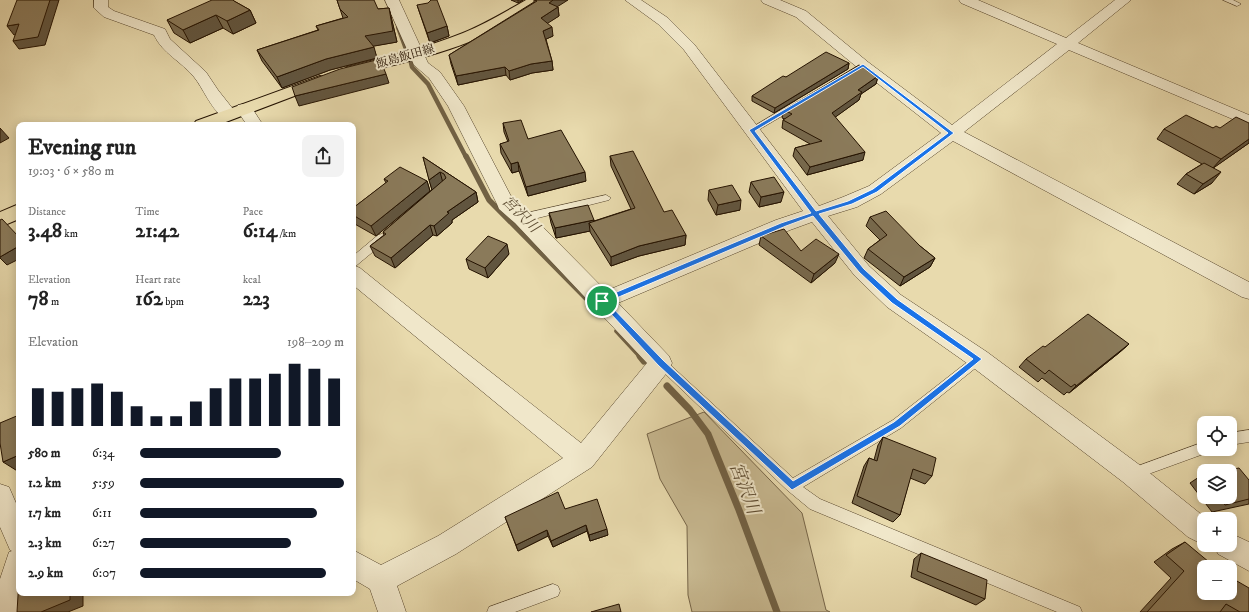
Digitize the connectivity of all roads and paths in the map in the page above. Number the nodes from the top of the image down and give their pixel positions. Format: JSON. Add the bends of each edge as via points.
{"nodes":[{"id":1,"x":101,"y":0,"type":"edge"},
{"id":2,"x":392,"y":0,"type":"edge"},
{"id":3,"x":536,"y":0,"type":"edge"},
{"id":4,"x":632,"y":0,"type":"edge"},
{"id":5,"x":768,"y":0,"type":"edge"},
{"id":6,"x":966,"y":0,"type":"edge"},
{"id":7,"x":1124,"y":0,"type":"edge"},
{"id":8,"x":1227,"y":0,"type":"edge"},
{"id":9,"x":1237,"y":4,"type":"dead end"},
{"id":10,"x":1067,"y":43,"type":"junction"},
{"id":11,"x":416,"y":54,"type":"junction"},
{"id":12,"x":804,"y":100,"type":"edge"},
{"id":13,"x":236,"y":112,"type":"junction"},
{"id":14,"x":1249,"y":121,"type":"edge"},
{"id":15,"x":210,"y":122,"type":"edge"},
{"id":16,"x":251,"y":122,"type":"edge"},
{"id":17,"x":752,"y":130,"type":"junction"},
{"id":18,"x":952,"y":133,"type":"junction"},
{"id":19,"x":606,"y":198,"type":"dead end"},
{"id":20,"x":16,"y":212,"type":"edge"},
{"id":21,"x":815,"y":214,"type":"junction"},
{"id":22,"x":522,"y":218,"type":"junction"},
{"id":23,"x":0,"y":220,"type":"edge"},
{"id":24,"x":389,"y":232,"type":"edge"},
{"id":25,"x":356,"y":260,"type":"edge"},
{"id":26,"x":356,"y":276,"type":"edge"},
{"id":27,"x":1249,"y":291,"type":"edge"},
{"id":28,"x":602,"y":301,"type":"junction"},
{"id":29,"x":978,"y":359,"type":"junction"},
{"id":30,"x":661,"y":362,"type":"junction"},
{"id":31,"x":1249,"y":436,"type":"edge"},
{"id":32,"x":1237,"y":438,"type":"edge"},
{"id":33,"x":1197,"y":451,"type":"edge"},
{"id":34,"x":583,"y":459,"type":"junction"},
{"id":35,"x":1132,"y":474,"type":"junction"},
{"id":36,"x":792,"y":486,"type":"junction"},
{"id":37,"x":0,"y":496,"type":"edge"},
{"id":38,"x":1197,"y":528,"type":"edge"},
{"id":39,"x":16,"y":534,"type":"edge"},
{"id":40,"x":1237,"y":550,"type":"edge"},
{"id":41,"x":1249,"y":557,"type":"edge"},
{"id":42,"x":356,"y":566,"type":"edge"},
{"id":43,"x":16,"y":572,"type":"edge"},
{"id":44,"x":381,"y":580,"type":"junction"},
{"id":45,"x":553,"y":591,"type":"dead end"},
{"id":46,"x":4,"y":612,"type":"edge"},
{"id":47,"x":392,"y":612,"type":"edge"},
{"id":48,"x":494,"y":612,"type":"edge"},
{"id":49,"x":1075,"y":612,"type":"edge"}],
"edges":[{"from":1,"to":13,"type":"street","via":[[101,8],[109,14],[160,32],[164,41],[201,75],[211,92]]},
{"from":2,"to":11,"type":"street"},
{"from":3,"to":11,"type":"main road","name":"飯島飯田線","via":[[489,27],[460,40]]},
{"from":4,"to":17,"type":"street","via":[[663,21],[689,47]]},
{"from":5,"to":18,"type":"street","via":[[801,14],[860,67]]},
{"from":6,"to":10,"type":"street"},
{"from":7,"to":10,"type":"street"},
{"from":8,"to":9,"type":"lane"},
{"from":10,"to":14,"type":"street"},
{"from":10,"to":18,"type":"street"},
{"from":11,"to":13,"type":"main road","name":"飯島飯田線","via":[[338,74]]},
{"from":11,"to":22,"type":"street","via":[[422,65],[435,74],[456,106],[506,204]]},
{"from":12,"to":17,"type":"lane"},
{"from":13,"to":15,"type":"main road","name":"飯島飯田線"},
{"from":13,"to":16,"type":"street"},
{"from":17,"to":21,"type":"street"},
{"from":18,"to":21,"type":"street","via":[[875,190]]},
{"from":18,"to":27,"type":"street"},
{"from":19,"to":22,"type":"lane"},
{"from":20,"to":23,"type":"main road"},
{"from":21,"to":28,"type":"street"},
{"from":21,"to":29,"type":"street","via":[[862,271],[894,301]]},
{"from":22,"to":28,"type":"street"},
{"from":24,"to":25,"type":"lane"},
{"from":26,"to":34,"type":"street"},
{"from":28,"to":30,"type":"street"},
{"from":29,"to":35,"type":"street"},
{"from":29,"to":36,"type":"lane","via":[[897,424]]},
{"from":30,"to":34,"type":"street"},
{"from":30,"to":36,"type":"lane"},
{"from":31,"to":32,"type":"lane"},
{"from":33,"to":35,"type":"lane"},
{"from":34,"to":44,"type":"street","via":[[447,545]]},
{"from":35,"to":38,"type":"street"},
{"from":36,"to":49,"type":"lane","via":[[816,504]]},
{"from":37,"to":39,"type":"street"},
{"from":40,"to":41,"type":"street"},
{"from":42,"to":44,"type":"street"},
{"from":43,"to":46,"type":"street"},
{"from":44,"to":47,"type":"street"},
{"from":45,"to":48,"type":"lane"}]}
